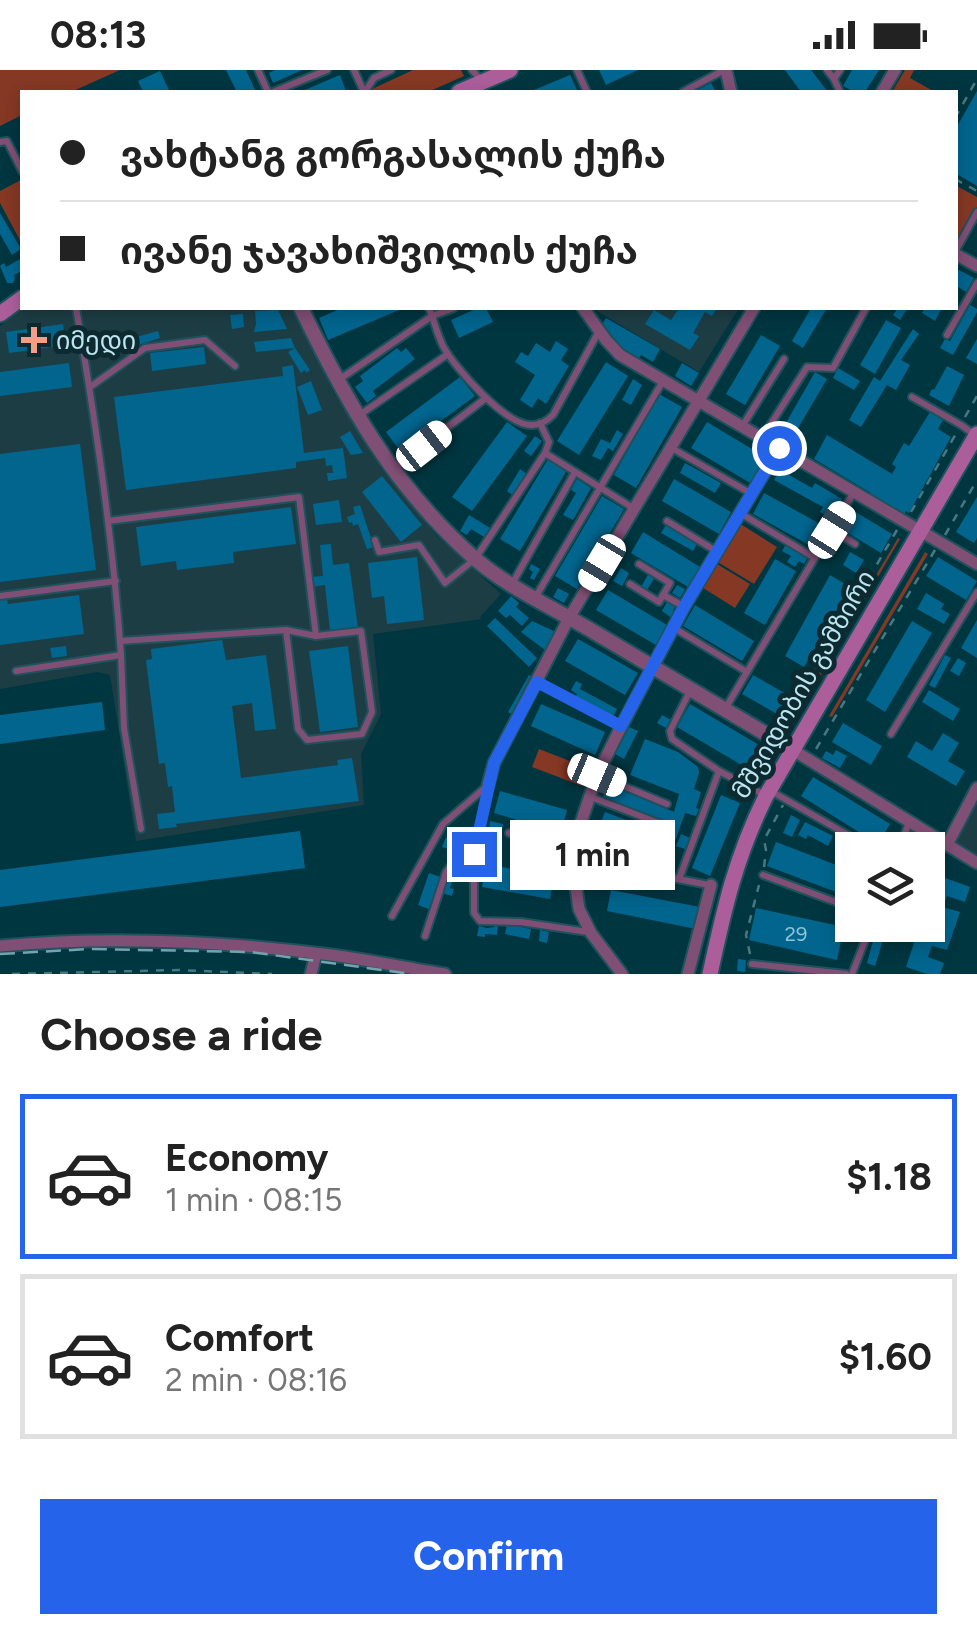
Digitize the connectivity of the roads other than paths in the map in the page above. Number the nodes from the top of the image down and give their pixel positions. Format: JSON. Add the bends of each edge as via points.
{"nodes":[{"id":1,"x":327,"y":70,"type":"edge"},
{"id":2,"x":391,"y":70,"type":"edge"},
{"id":3,"x":510,"y":70,"type":"edge"},
{"id":4,"x":725,"y":70,"type":"edge"},
{"id":5,"x":827,"y":70,"type":"edge"},
{"id":6,"x":840,"y":70,"type":"edge"},
{"id":7,"x":834,"y":79,"type":"junction"},
{"id":8,"x":480,"y":82,"type":"edge"},
{"id":9,"x":276,"y":90,"type":"edge"},
{"id":10,"x":365,"y":90,"type":"edge"},
{"id":11,"x":688,"y":90,"type":"edge"},
{"id":12,"x":839,"y":90,"type":"edge"},
{"id":13,"x":0,"y":142,"type":"edge"},
{"id":14,"x":20,"y":167,"type":"edge"},
{"id":15,"x":977,"y":212,"type":"edge"},
{"id":16,"x":958,"y":247,"type":"edge"},
{"id":17,"x":977,"y":284,"type":"edge"},
{"id":18,"x":76,"y":310,"type":"edge"},
{"id":19,"x":302,"y":310,"type":"edge"},
{"id":20,"x":584,"y":310,"type":"edge"},
{"id":21,"x":753,"y":310,"type":"edge"},
{"id":22,"x":865,"y":310,"type":"edge"},
{"id":23,"x":431,"y":312,"type":"edge"},
{"id":24,"x":598,"y":331,"type":"junction"},
{"id":25,"x":946,"y":335,"type":"dead end"},
{"id":26,"x":448,"y":354,"type":"junction"},
{"id":27,"x":784,"y":359,"type":"dead end"},
{"id":28,"x":234,"y":366,"type":"dead end"},
{"id":29,"x":336,"y":382,"type":"junction"},
{"id":30,"x":663,"y":382,"type":"junction"},
{"id":31,"x":90,"y":387,"type":"junction"},
{"id":32,"x":912,"y":397,"type":"dead end"},
{"id":33,"x":486,"y":398,"type":"junction"},
{"id":34,"x":699,"y":401,"type":"junction"},
{"id":35,"x":357,"y":416,"type":"junction"},
{"id":36,"x":540,"y":423,"type":"junction"},
{"id":37,"x":742,"y":426,"type":"junction"},
{"id":38,"x":976,"y":435,"type":"edge"},
{"id":39,"x":762,"y":438,"type":"junction"},
{"id":40,"x":670,"y":447,"type":"junction"},
{"id":41,"x":779,"y":448,"type":"junction"},
{"id":42,"x":545,"y":454,"type":"junction"},
{"id":43,"x":392,"y":470,"type":"junction"},
{"id":44,"x":575,"y":472,"type":"junction"},
{"id":45,"x":600,"y":487,"type":"junction"},
{"id":46,"x":854,"y":492,"type":"junction"},
{"id":47,"x":752,"y":494,"type":"junction"},
{"id":48,"x":634,"y":508,"type":"junction"},
{"id":49,"x":740,"y":512,"type":"junction"},
{"id":50,"x":108,"y":521,"type":"junction"},
{"id":51,"x":666,"y":521,"type":"dead end"},
{"id":52,"x":832,"y":530,"type":"junction"},
{"id":53,"x":920,"y":531,"type":"junction"},
{"id":54,"x":375,"y":540,"type":"dead end"},
{"id":55,"x":855,"y":544,"type":"dead end"},
{"id":56,"x":717,"y":552,"type":"junction"},
{"id":57,"x":815,"y":558,"type":"junction"},
{"id":58,"x":475,"y":559,"type":"junction"},
{"id":59,"x":639,"y":564,"type":"dead end"},
{"id":60,"x":977,"y":564,"type":"edge"},
{"id":61,"x":116,"y":581,"type":"junction"},
{"id":62,"x":630,"y":584,"type":"dead end"},
{"id":63,"x":512,"y":585,"type":"junction"},
{"id":64,"x":977,"y":592,"type":"edge"},
{"id":65,"x":663,"y":594,"type":"junction"},
{"id":66,"x":0,"y":596,"type":"edge"},
{"id":67,"x":534,"y":599,"type":"junction"},
{"id":68,"x":684,"y":607,"type":"junction"},
{"id":69,"x":569,"y":618,"type":"junction"},
{"id":70,"x":673,"y":627,"type":"junction"},
{"id":71,"x":286,"y":630,"type":"junction"},
{"id":72,"x":316,"y":636,"type":"junction"},
{"id":73,"x":120,"y":640,"type":"junction"},
{"id":74,"x":121,"y":656,"type":"junction"},
{"id":75,"x":652,"y":667,"type":"junction"},
{"id":76,"x":16,"y":672,"type":"dead end"},
{"id":77,"x":747,"y":672,"type":"junction"},
{"id":78,"x":537,"y":682,"type":"junction"},
{"id":79,"x":691,"y":690,"type":"junction"},
{"id":80,"x":725,"y":710,"type":"junction"},
{"id":81,"x":621,"y":726,"type":"junction"},
{"id":82,"x":891,"y":734,"type":"dead end"},
{"id":83,"x":793,"y":750,"type":"junction"},
{"id":84,"x":719,"y":771,"type":"junction"},
{"id":85,"x":597,"y":775,"type":"junction"},
{"id":86,"x":488,"y":785,"type":"junction"},
{"id":87,"x":977,"y":788,"type":"edge"},
{"id":88,"x":768,"y":793,"type":"junction"},
{"id":89,"x":589,"y":796,"type":"junction"},
{"id":90,"x":667,"y":804,"type":"dead end"},
{"id":91,"x":909,"y":822,"type":"junction"},
{"id":92,"x":141,"y":828,"type":"dead end"},
{"id":93,"x":842,"y":832,"type":"edge"},
{"id":94,"x":905,"y":832,"type":"edge"},
{"id":95,"x":509,"y":833,"type":"dead end"},
{"id":96,"x":948,"y":845,"type":"junction"},
{"id":97,"x":573,"y":853,"type":"junction"},
{"id":98,"x":474,"y":854,"type":"junction"},
{"id":99,"x":594,"y":862,"type":"junction"},
{"id":100,"x":977,"y":863,"type":"edge"},
{"id":101,"x":763,"y":875,"type":"dead end"},
{"id":102,"x":679,"y":879,"type":"junction"},
{"id":103,"x":710,"y":885,"type":"joint"},
{"id":104,"x":835,"y":902,"type":"edge"},
{"id":105,"x":392,"y":916,"type":"dead end"},
{"id":106,"x":591,"y":933,"type":"junction"},
{"id":107,"x":425,"y":936,"type":"dead end"},
{"id":108,"x":863,"y":942,"type":"edge"},
{"id":109,"x":0,"y":946,"type":"edge"},
{"id":110,"x":316,"y":954,"type":"junction"},
{"id":111,"x":752,"y":964,"type":"dead end"},
{"id":112,"x":311,"y":974,"type":"edge"},
{"id":113,"x":444,"y":974,"type":"edge"},
{"id":114,"x":622,"y":974,"type":"edge"},
{"id":115,"x":688,"y":974,"type":"edge"},
{"id":116,"x":710,"y":974,"type":"edge"},
{"id":117,"x":849,"y":974,"type":"edge"}],
"edges":[{"from":1,"to":9,"type":"lane"},
{"from":2,"to":10,"type":"lane"},
{"from":3,"to":8,"type":"main road"},
{"from":4,"to":11,"type":"lane"},
{"from":5,"to":7,"type":"lane"},
{"from":6,"to":7,"type":"lane"},
{"from":7,"to":12,"type":"lane"},
{"from":13,"to":14,"type":"lane","via":[[7,142]]},
{"from":15,"to":16,"type":"lane"},
{"from":17,"to":25,"type":"lane"},
{"from":18,"to":31,"type":"lane"},
{"from":19,"to":29,"type":"street"},
{"from":20,"to":24,"type":"street"},
{"from":21,"to":34,"type":"street"},
{"from":22,"to":39,"type":"lane","via":[[833,368],[807,367]]},
{"from":23,"to":26,"type":"lane"},
{"from":23,"to":29,"type":"lane"},
{"from":24,"to":30,"type":"street","via":[[620,356]]},
{"from":24,"to":36,"type":"lane","via":[[554,415]]},
{"from":26,"to":33,"type":"lane"},
{"from":26,"to":35,"type":"lane"},
{"from":27,"to":37,"type":"lane"},
{"from":28,"to":31,"type":"lane","via":[[205,340],[146,348]]},
{"from":29,"to":35,"type":"street"},
{"from":30,"to":34,"type":"street"},
{"from":30,"to":45,"type":"lane"},
{"from":31,"to":50,"type":"lane"},
{"from":32,"to":38,"type":"lane"},
{"from":33,"to":36,"type":"lane","via":[[521,422]]},
{"from":33,"to":43,"type":"lane"},
{"from":34,"to":37,"type":"street"},
{"from":34,"to":40,"type":"street"},
{"from":35,"to":43,"type":"street"},
{"from":36,"to":42,"type":"lane","via":[[549,442]]},
{"from":37,"to":39,"type":"street"},
{"from":38,"to":53,"type":"main road","name":"მშვიდობის გამზირი"},
{"from":39,"to":41,"type":"street"},
{"from":40,"to":47,"type":"lane"},
{"from":40,"to":48,"type":"street"},
{"from":41,"to":46,"type":"street"},
{"from":41,"to":47,"type":"street"},
{"from":42,"to":44,"type":"lane"},
{"from":42,"to":58,"type":"lane"},
{"from":43,"to":58,"type":"street"},
{"from":44,"to":45,"type":"lane"},
{"from":44,"to":63,"type":"lane"},
{"from":45,"to":48,"type":"lane"},
{"from":45,"to":67,"type":"lane"},
{"from":46,"to":52,"type":"lane"},
{"from":46,"to":53,"type":"street"},
{"from":47,"to":49,"type":"street"},
{"from":48,"to":69,"type":"street"},
{"from":49,"to":56,"type":"street"},
{"from":49,"to":57,"type":"lane"},
{"from":50,"to":61,"type":"lane"},
{"from":50,"to":72,"type":"lane","via":[[299,497]]},
{"from":51,"to":56,"type":"lane"},
{"from":52,"to":55,"type":"lane"},
{"from":52,"to":57,"type":"lane"},
{"from":53,"to":60,"type":"street"},
{"from":53,"to":83,"type":"main road","name":"მშვიდობის გამზირი"},
{"from":54,"to":58,"type":"lane","via":[[379,552],[419,545],[446,583]]},
{"from":56,"to":68,"type":"street"},
{"from":57,"to":77,"type":"lane"},
{"from":58,"to":63,"type":"street"},
{"from":59,"to":65,"type":"lane","via":[[670,583]]},
{"from":61,"to":66,"type":"lane"},
{"from":61,"to":73,"type":"lane"},
{"from":62,"to":65,"type":"lane","via":[[659,602]]},
{"from":63,"to":67,"type":"street"},
{"from":64,"to":82,"type":"lane"},
{"from":65,"to":68,"type":"lane"},
{"from":67,"to":69,"type":"street"},
{"from":68,"to":70,"type":"street"},
{"from":69,"to":75,"type":"street"},
{"from":69,"to":78,"type":"street"},
{"from":70,"to":75,"type":"street"},
{"from":70,"to":77,"type":"lane"},
{"from":71,"to":72,"type":"lane"},
{"from":71,"to":72,"type":"lane","via":[[298,729],[307,740],[362,734],[372,712],[361,631]]},
{"from":71,"to":73,"type":"lane"},
{"from":73,"to":74,"type":"lane"},
{"from":74,"to":76,"type":"lane"},
{"from":74,"to":92,"type":"lane","via":[[124,728]]},
{"from":75,"to":79,"type":"street"},
{"from":75,"to":81,"type":"street"},
{"from":77,"to":80,"type":"lane"},
{"from":78,"to":81,"type":"lane"},
{"from":78,"to":86,"type":"street"},
{"from":79,"to":80,"type":"street"},
{"from":79,"to":84,"type":"lane","via":[[670,736]]},
{"from":80,"to":83,"type":"street"},
{"from":81,"to":85,"type":"street"},
{"from":83,"to":88,"type":"main road","name":"მშვიდობის გამზირი"},
{"from":83,"to":91,"type":"street"},
{"from":84,"to":88,"type":"lane"},
{"from":84,"to":102,"type":"lane"},
{"from":85,"to":89,"type":"street"},
{"from":85,"to":90,"type":"lane"},
{"from":86,"to":98,"type":"lane"},
{"from":86,"to":105,"type":"lane","via":[[443,824]]},
{"from":87,"to":96,"type":"street"},
{"from":88,"to":93,"type":"lane"},
{"from":88,"to":116,"type":"main road","name":"მშვიდობის გამზირი","via":[[728,893]]},
{"from":89,"to":97,"type":"street"},
{"from":89,"to":99,"type":"lane","via":[[661,824],[648,861],[604,852]]},
{"from":91,"to":94,"type":"lane"},
{"from":91,"to":96,"type":"street"},
{"from":95,"to":97,"type":"lane"},
{"from":96,"to":100,"type":"street"},
{"from":97,"to":99,"type":"lane"},
{"from":97,"to":106,"type":"street","via":[[579,909]]},
{"from":98,"to":106,"type":"lane","via":[[474,913],[480,922]]},
{"from":98,"to":107,"type":"lane","via":[[456,858],[446,872]]},
{"from":99,"to":102,"type":"lane"},
{"from":101,"to":104,"type":"lane"},
{"from":102,"to":103,"type":"lane"},
{"from":103,"to":115,"type":"street"},
{"from":106,"to":114,"type":"street"},
{"from":108,"to":117,"type":"lane"},
{"from":109,"to":110,"type":"street","via":[[144,942]]},
{"from":110,"to":112,"type":"street"},
{"from":110,"to":113,"type":"street"},
{"from":111,"to":117,"type":"lane"}]}
